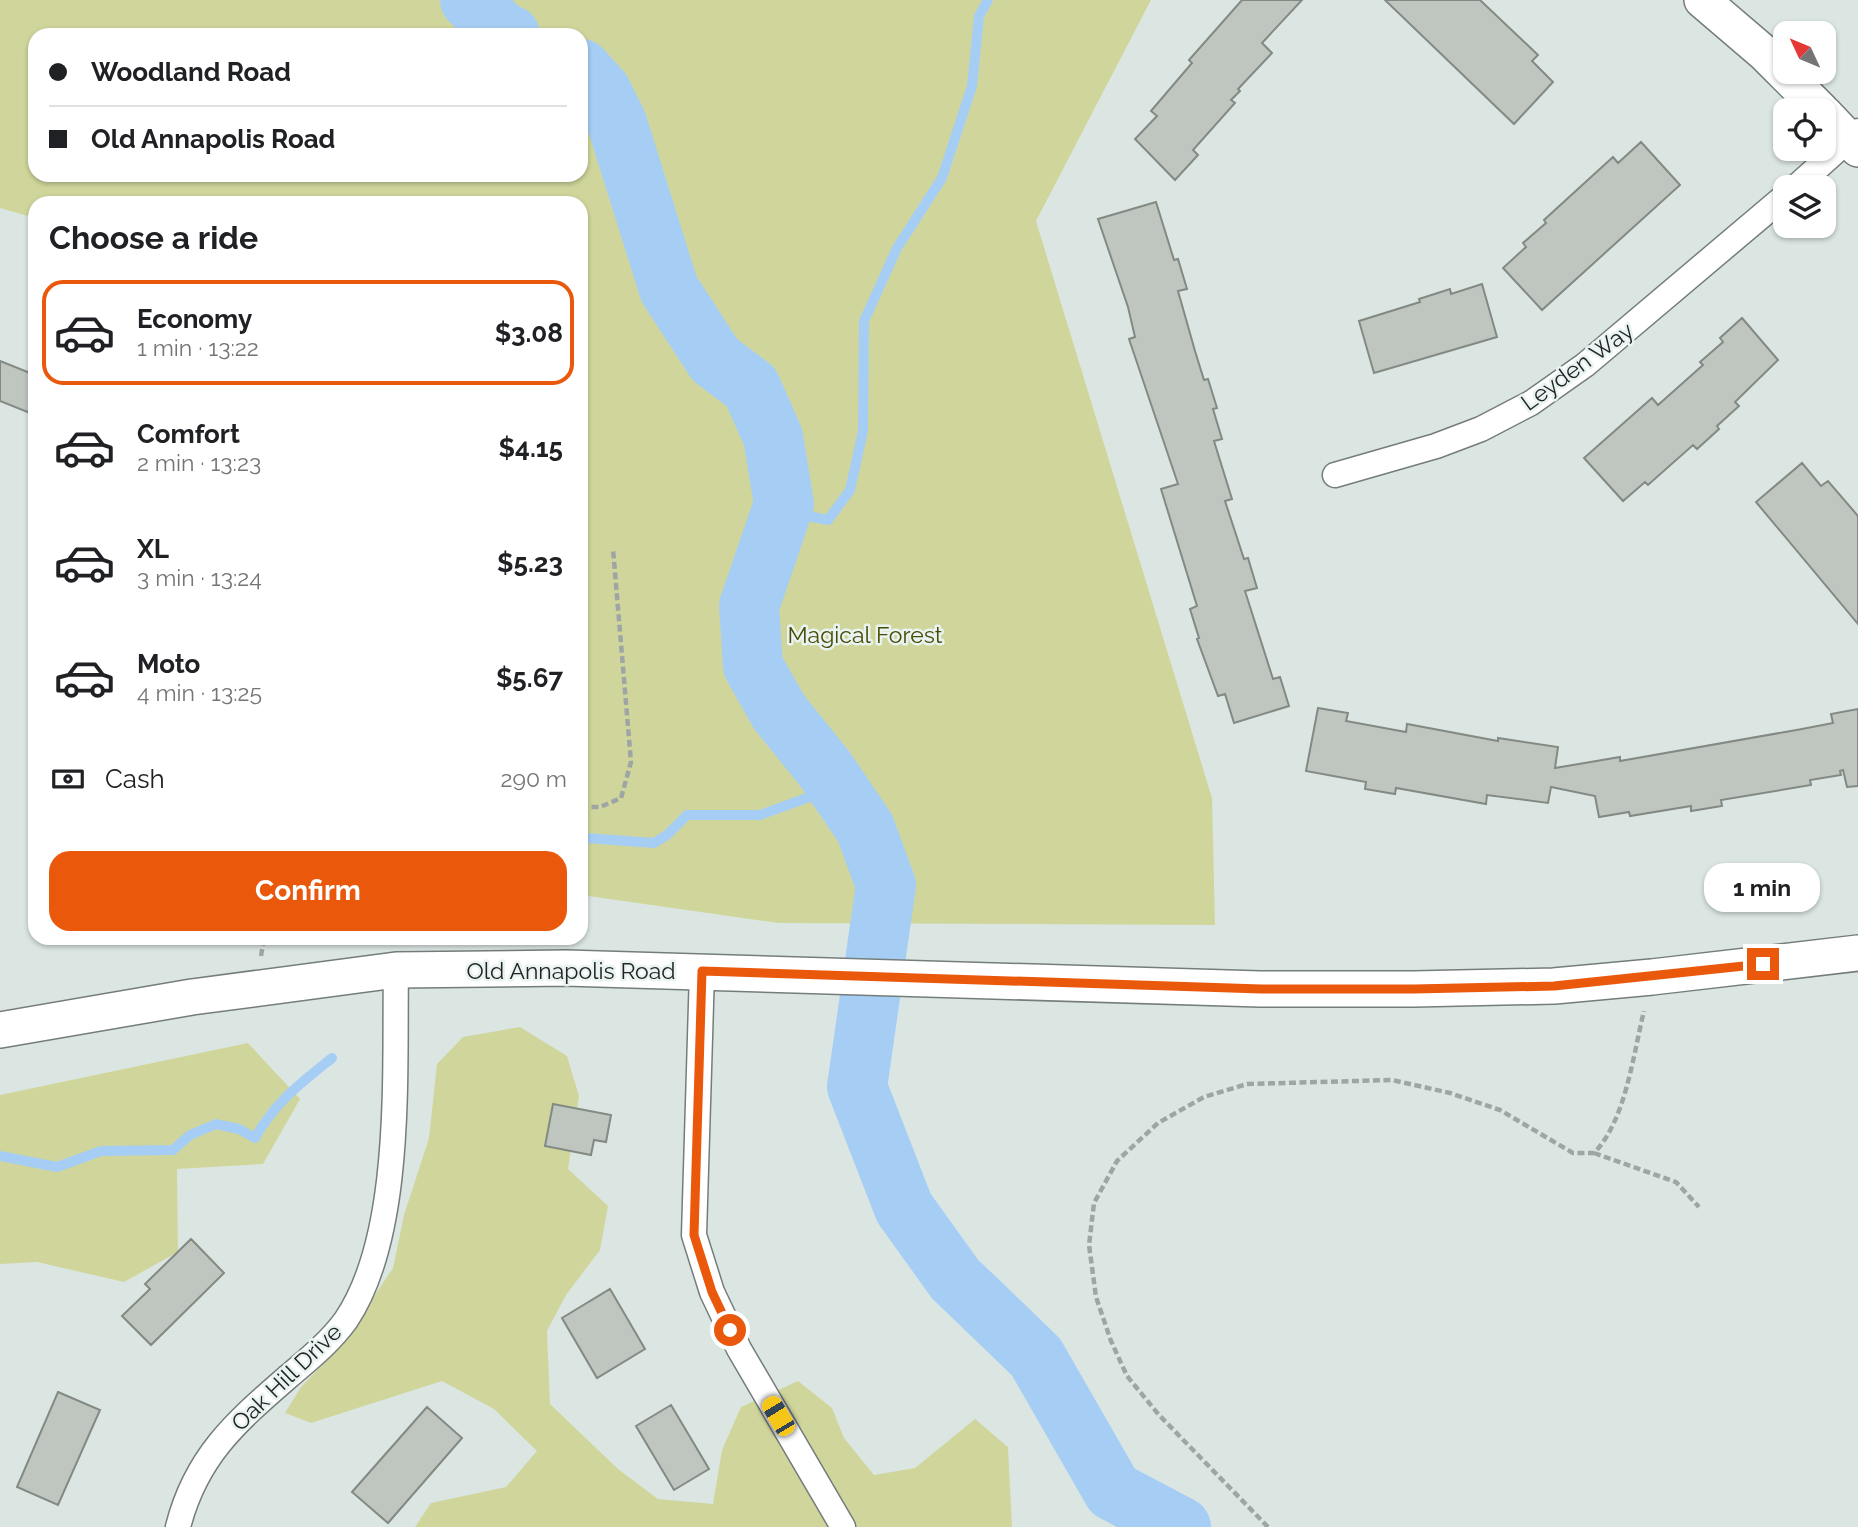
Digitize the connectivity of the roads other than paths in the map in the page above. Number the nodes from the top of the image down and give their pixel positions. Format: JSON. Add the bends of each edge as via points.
{"nodes":[{"id":1,"x":1702,"y":0,"type":"edge"},
{"id":2,"x":1809,"y":98,"type":"edge"},
{"id":3,"x":1836,"y":123,"type":"edge"},
{"id":4,"x":1856,"y":139,"type":"edge"},
{"id":5,"x":1811,"y":175,"type":"edge"},
{"id":6,"x":1773,"y":206,"type":"edge"},
{"id":7,"x":1335,"y":475,"type":"dead end"},
{"id":8,"x":1858,"y":953,"type":"edge"},
{"id":9,"x":397,"y":970,"type":"junction"},
{"id":10,"x":702,"y":971,"type":"junction"},
{"id":11,"x":0,"y":1030,"type":"edge"},
{"id":12,"x":178,"y":1527,"type":"edge"},
{"id":13,"x":843,"y":1527,"type":"edge"}],
"edges":[{"from":1,"to":2,"type":"street"},
{"from":3,"to":4,"type":"street"},
{"from":4,"to":5,"type":"street"},
{"from":6,"to":7,"type":"street","name":"Leyden Way","via":[[1595,357],[1531,403],[1481,429]]},
{"from":8,"to":10,"type":"street","name":"Old Annapolis Road","via":[[1554,986],[1261,989]]},
{"from":9,"to":10,"type":"street","name":"Old Annapolis Road"},
{"from":9,"to":11,"type":"street","name":"Old Annapolis Road","via":[[192,997]]},
{"from":9,"to":12,"type":"street","name":"Oak Hill Drive","via":[[393,1138],[383,1219],[369,1273],[346,1320],[314,1355],[241,1417],[206,1459]]},
{"from":10,"to":13,"type":"street","via":[[694,1235],[712,1292],[738,1349]]}]}
